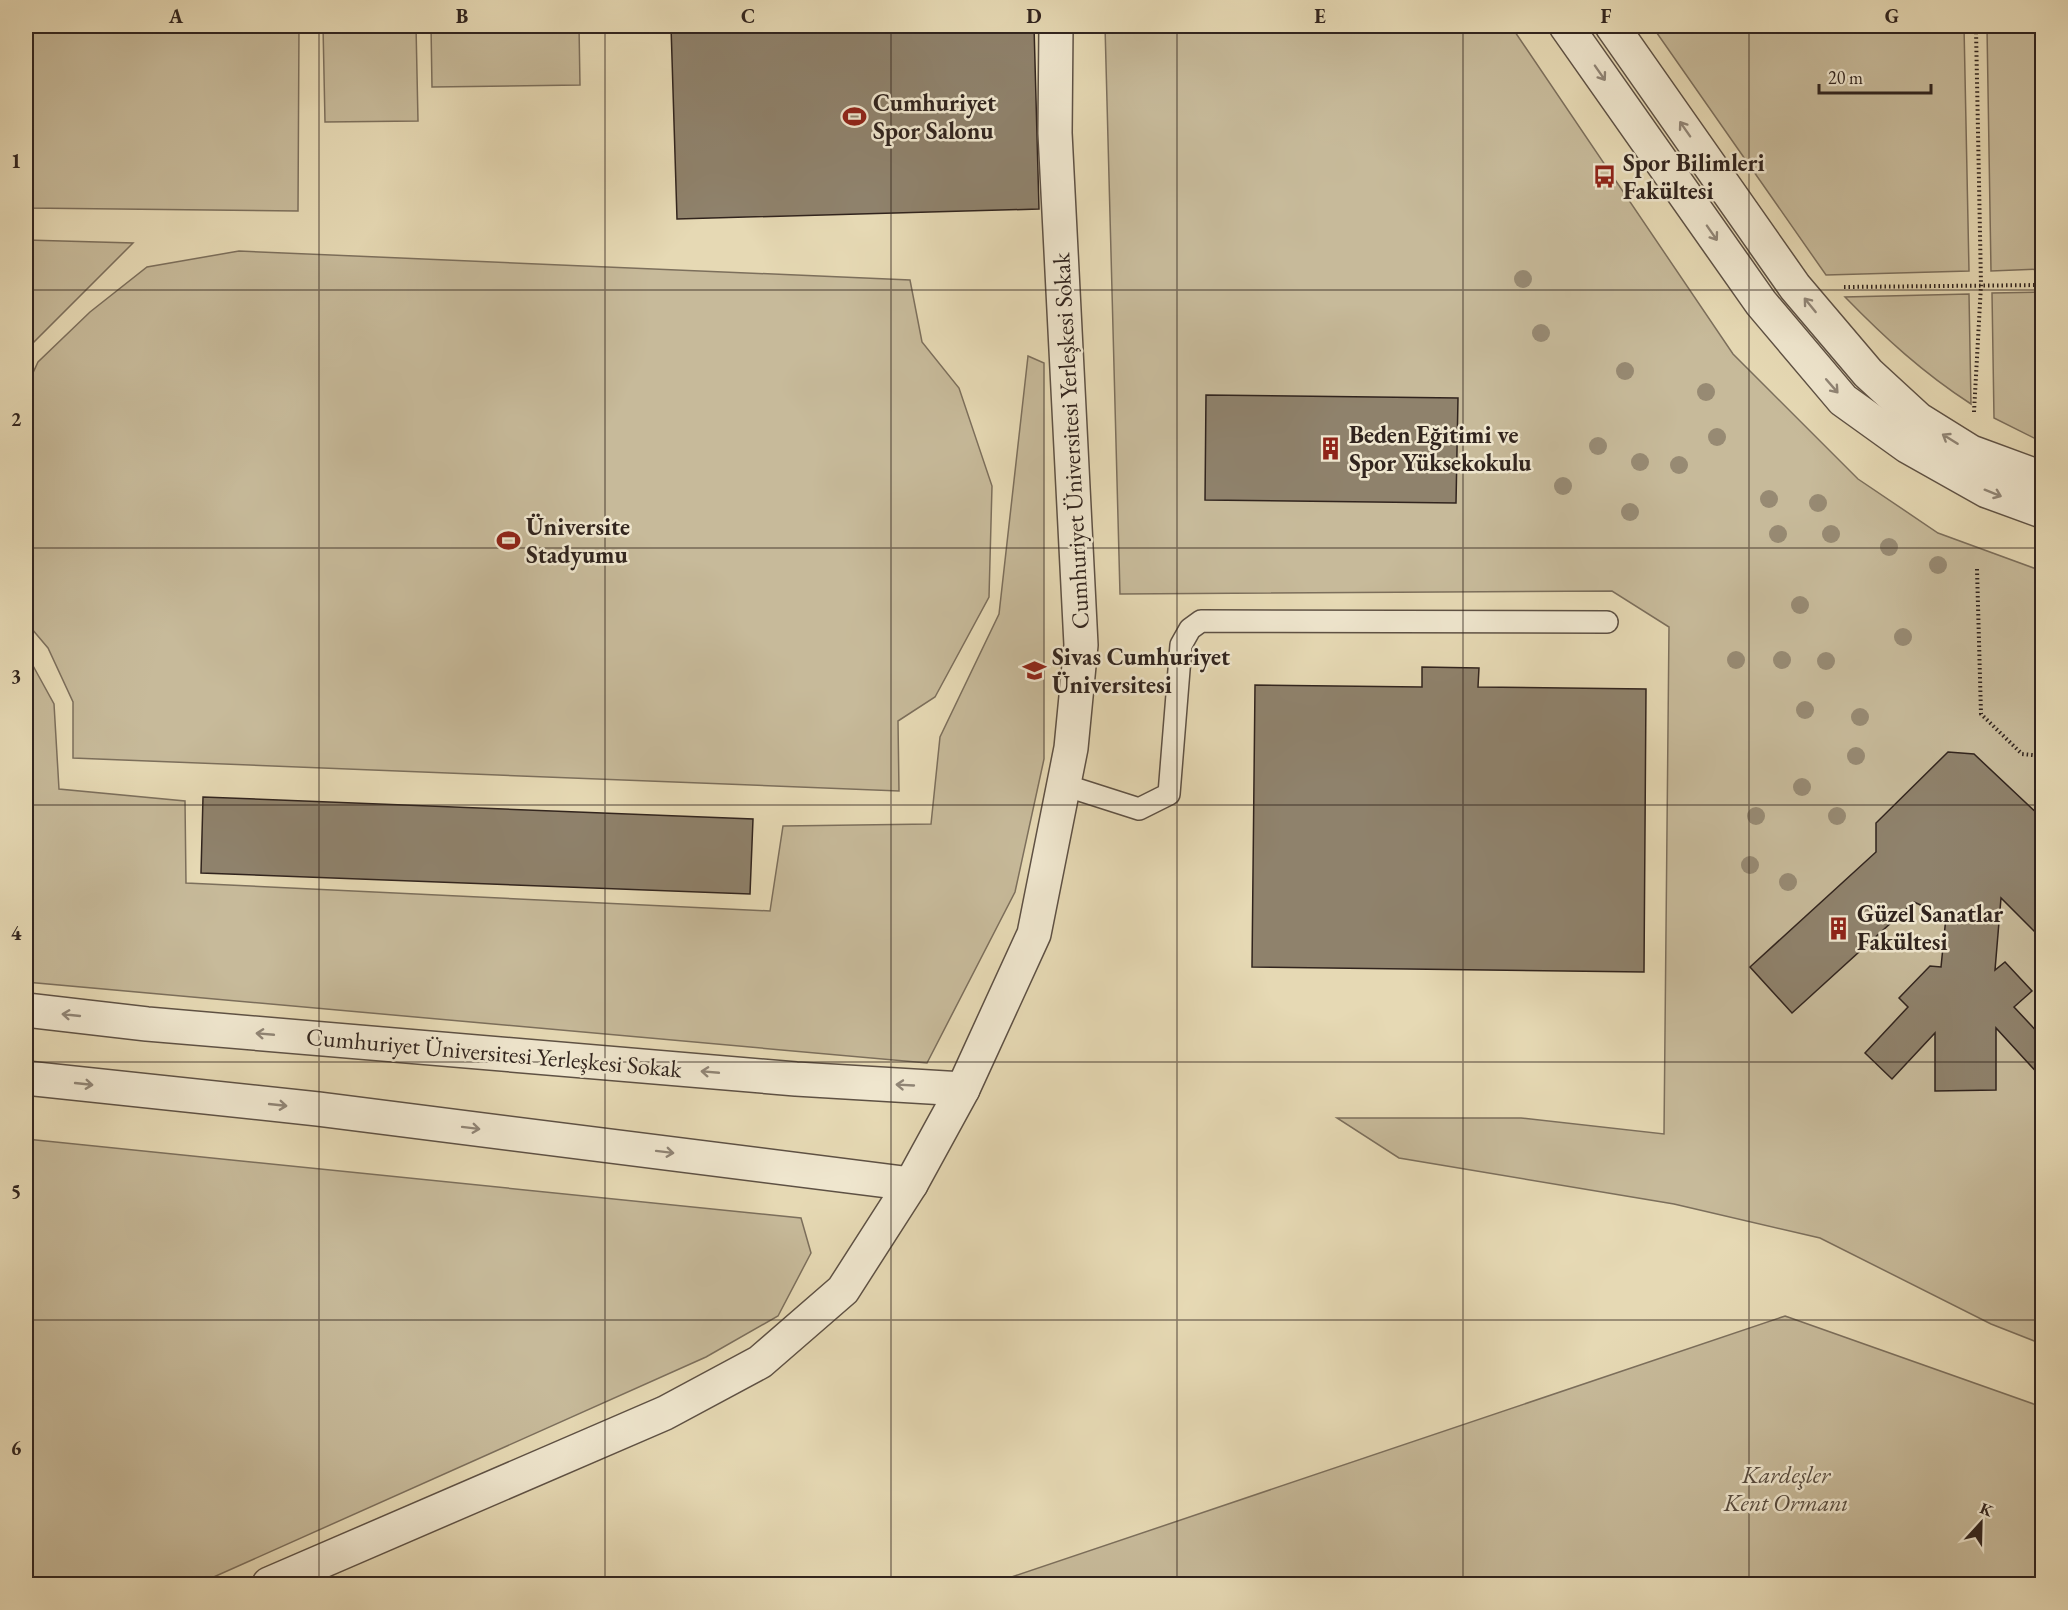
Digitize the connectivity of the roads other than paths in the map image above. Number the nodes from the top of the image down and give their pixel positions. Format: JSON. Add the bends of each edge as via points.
{"nodes":[{"id":1,"x":1056,"y":26,"type":"edge"},
{"id":2,"x":1566,"y":26,"type":"edge"},
{"id":3,"x":1612,"y":26,"type":"edge"},
{"id":4,"x":2043,"y":478,"type":"edge"},
{"id":5,"x":2043,"y":512,"type":"edge"},
{"id":6,"x":1607,"y":622,"type":"dead end"},
{"id":7,"x":1064,"y":785,"type":"junction"},
{"id":8,"x":26,"y":1011,"type":"edge"},
{"id":9,"x":26,"y":1078,"type":"edge"},
{"id":10,"x":963,"y":1089,"type":"junction"},
{"id":11,"x":911,"y":1184,"type":"junction"},
{"id":12,"x":269,"y":1584,"type":"edge"}],
"edges":[{"from":1,"to":7,"type":"street","name":"Cumhuriyet Üniversitesi Yerleşkesi Sokak","via":[[1056,144],[1081,645]]},
{"from":2,"to":5,"type":"street","one_way":true,"via":[[1761,303],[1843,400],[1906,446],[1977,486]]},
{"from":4,"to":3,"type":"street","one_way":true,"via":[[1971,452],[1918,419],[1868,373],[1795,287]]},
{"from":6,"to":7,"type":"lane","via":[[1201,621],[1190,629],[1181,645],[1169,794],[1138,809]]},
{"from":7,"to":10,"type":"street","name":"Cumhuriyet Üniversitesi Yerleşkesi Sokak","via":[[1034,934]]},
{"from":10,"to":8,"type":"street","name":"Cumhuriyet Üniversitesi Yerleşkesi Sokak","one_way":true,"via":[[784,1078]]},
{"from":9,"to":11,"type":"street","one_way":true,"via":[[318,1109]]},
{"from":10,"to":11,"type":"street","name":"Cumhuriyet Üniversitesi Yerleşkesi Sokak"},
{"from":11,"to":12,"type":"street","name":"Cumhuriyet Üniversitesi Yerleşkesi Sokak","via":[[843,1290],[760,1362],[666,1413]]}]}
